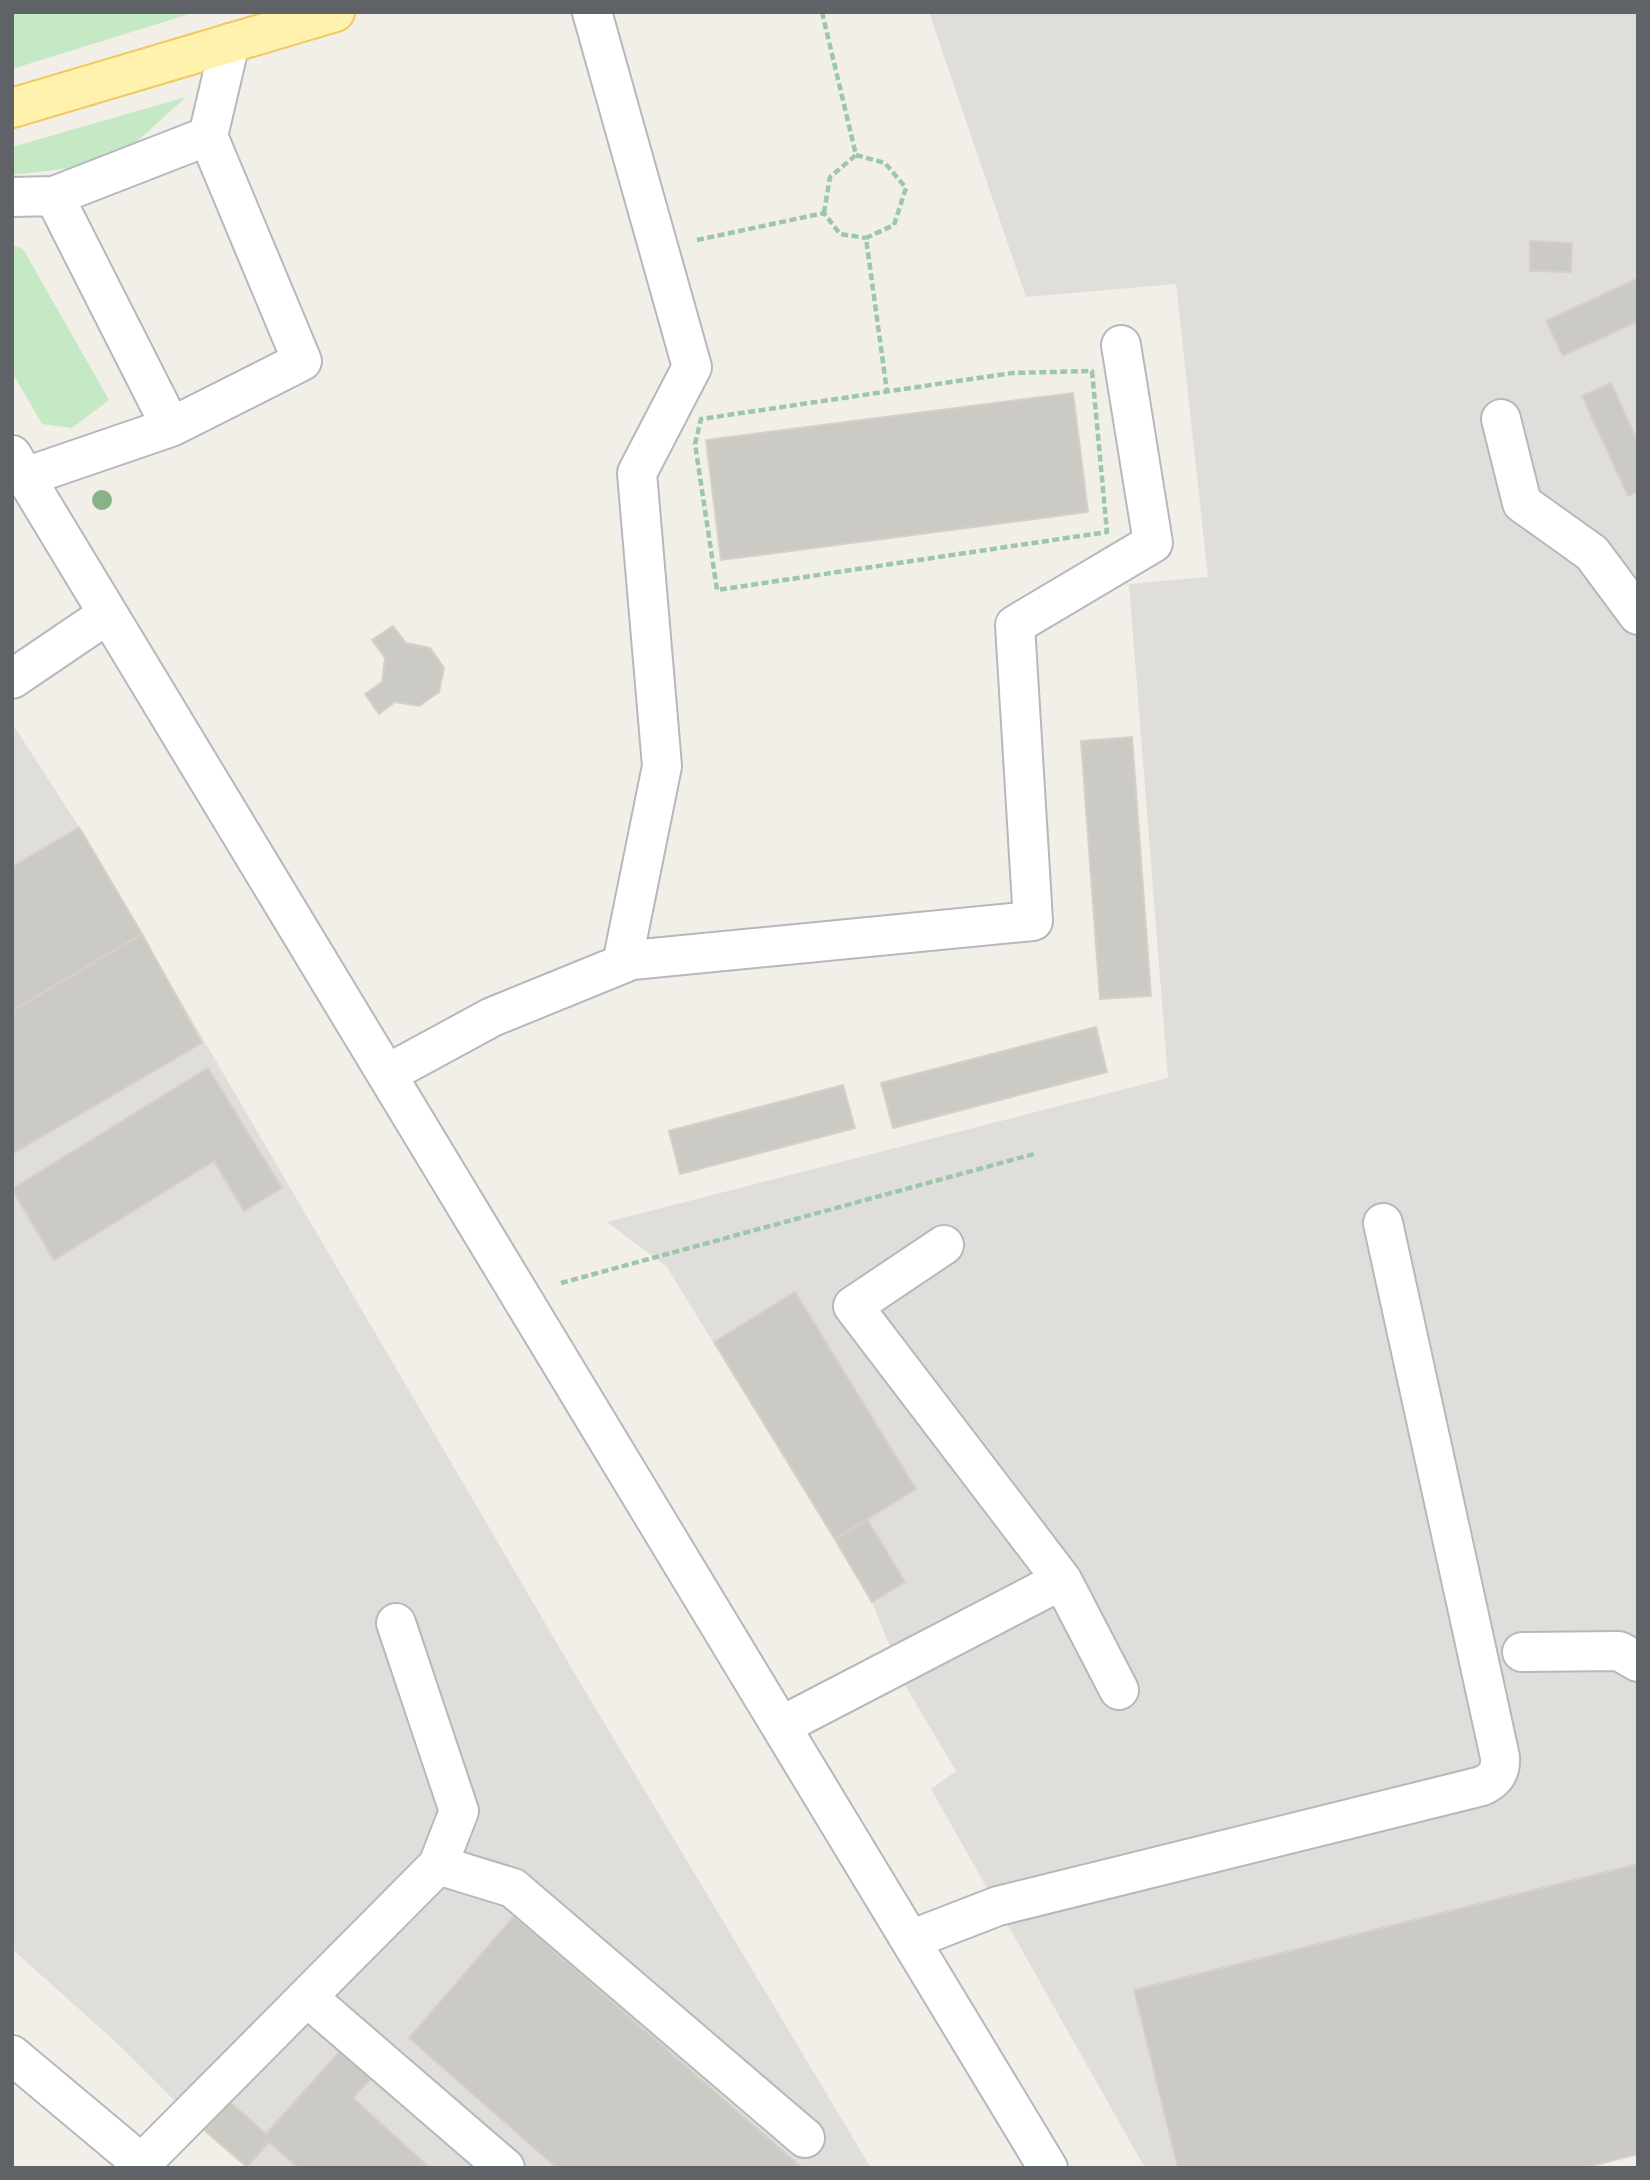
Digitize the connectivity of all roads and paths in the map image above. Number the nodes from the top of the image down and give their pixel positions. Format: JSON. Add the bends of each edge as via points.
{"nodes":[{"id":1,"x":335,"y":12,"type":"edge"},
{"id":2,"x":592,"y":12,"type":"edge"},
{"id":3,"x":822,"y":12,"type":"edge"},
{"id":4,"x":230,"y":43,"type":"junction"},
{"id":5,"x":12,"y":108,"type":"edge"},
{"id":6,"x":208,"y":136,"type":"junction"},
{"id":7,"x":856,"y":155,"type":"junction"},
{"id":8,"x":54,"y":196,"type":"junction"},
{"id":9,"x":12,"y":197,"type":"edge"},
{"id":10,"x":824,"y":214,"type":"junction"},
{"id":11,"x":866,"y":238,"type":"junction"},
{"id":12,"x":659,"y":248,"type":"junction"},
{"id":13,"x":1121,"y":345,"type":"dead end"},
{"id":14,"x":887,"y":391,"type":"junction"},
{"id":15,"x":1501,"y":419,"type":"dead end"},
{"id":16,"x":171,"y":427,"type":"junction"},
{"id":17,"x":19,"y":466,"type":"edge"},
{"id":18,"x":108,"y":614,"type":"junction"},
{"id":19,"x":1638,"y":615,"type":"edge"},
{"id":20,"x":12,"y":679,"type":"edge"},
{"id":21,"x":622,"y":964,"type":"junction"},
{"id":22,"x":387,"y":1074,"type":"junction"},
{"id":23,"x":1034,"y":1154,"type":"dead end"},
{"id":24,"x":1383,"y":1223,"type":"dead end"},
{"id":25,"x":944,"y":1245,"type":"dead end"},
{"id":26,"x":519,"y":1294,"type":"junction"},
{"id":27,"x":1062,"y":1580,"type":"junction"},
{"id":28,"x":396,"y":1623,"type":"dead end"},
{"id":29,"x":1522,"y":1652,"type":"dead end"},
{"id":30,"x":1638,"y":1662,"type":"edge"},
{"id":31,"x":1119,"y":1690,"type":"dead end"},
{"id":32,"x":781,"y":1726,"type":"junction"},
{"id":33,"x":438,"y":1866,"type":"junction"},
{"id":34,"x":910,"y":1940,"type":"junction"},
{"id":35,"x":307,"y":1997,"type":"junction"},
{"id":36,"x":12,"y":2055,"type":"edge"},
{"id":37,"x":805,"y":2138,"type":"dead end"},
{"id":38,"x":144,"y":2166,"type":"edge"},
{"id":39,"x":505,"y":2168,"type":"edge"},
{"id":40,"x":1048,"y":2168,"type":"edge"}],
"edges":[{"from":1,"to":4,"type":"main road"},
{"from":2,"to":12,"type":"street"},
{"from":3,"to":7,"type":"path"},
{"from":4,"to":5,"type":"main road"},
{"from":4,"to":6,"type":"street"},
{"from":6,"to":8,"type":"street"},
{"from":6,"to":16,"type":"street","via":[[302,361]]},
{"from":7,"to":10,"type":"path","via":[[830,177]]},
{"from":7,"to":11,"type":"path","via":[[885,163],[906,188],[894,225]]},
{"from":8,"to":9,"type":"street"},
{"from":8,"to":16,"type":"street"},
{"from":10,"to":11,"type":"path","via":[[840,234]]},
{"from":10,"to":12,"type":"path"},
{"from":11,"to":14,"type":"path"},
{"from":12,"to":21,"type":"street","via":[[692,367],[637,473],[662,765]]},
{"from":13,"to":21,"type":"street","via":[[1153,543],[1015,625],[1033,921]]},
{"from":14,"to":14,"type":"path","via":[[701,419],[695,444],[717,590],[1107,532],[1092,371],[1012,373]]},
{"from":15,"to":19,"type":"street","via":[[1522,503],[1592,553]]},
{"from":16,"to":17,"type":"street"},
{"from":17,"to":18,"type":"street"},
{"from":18,"to":20,"type":"street"},
{"from":18,"to":22,"type":"street"},
{"from":21,"to":22,"type":"street","via":[[492,1017]]},
{"from":22,"to":26,"type":"street"},
{"from":23,"to":26,"type":"path"},
{"from":24,"to":34,"type":"street","via":[[1500,1757],[1497,1775],[1482,1786],[998,1906]]},
{"from":25,"to":27,"type":"street","via":[[853,1306]]},
{"from":26,"to":32,"type":"street"},
{"from":27,"to":31,"type":"street"},
{"from":27,"to":32,"type":"street"},
{"from":28,"to":33,"type":"street","via":[[459,1811]]},
{"from":29,"to":30,"type":"street","via":[[1619,1651]]},
{"from":32,"to":34,"type":"street"},
{"from":33,"to":35,"type":"street"},
{"from":33,"to":37,"type":"street","via":[[513,1888]]},
{"from":34,"to":40,"type":"street"},
{"from":35,"to":38,"type":"street"},
{"from":35,"to":39,"type":"street"},
{"from":36,"to":38,"type":"street"}]}
